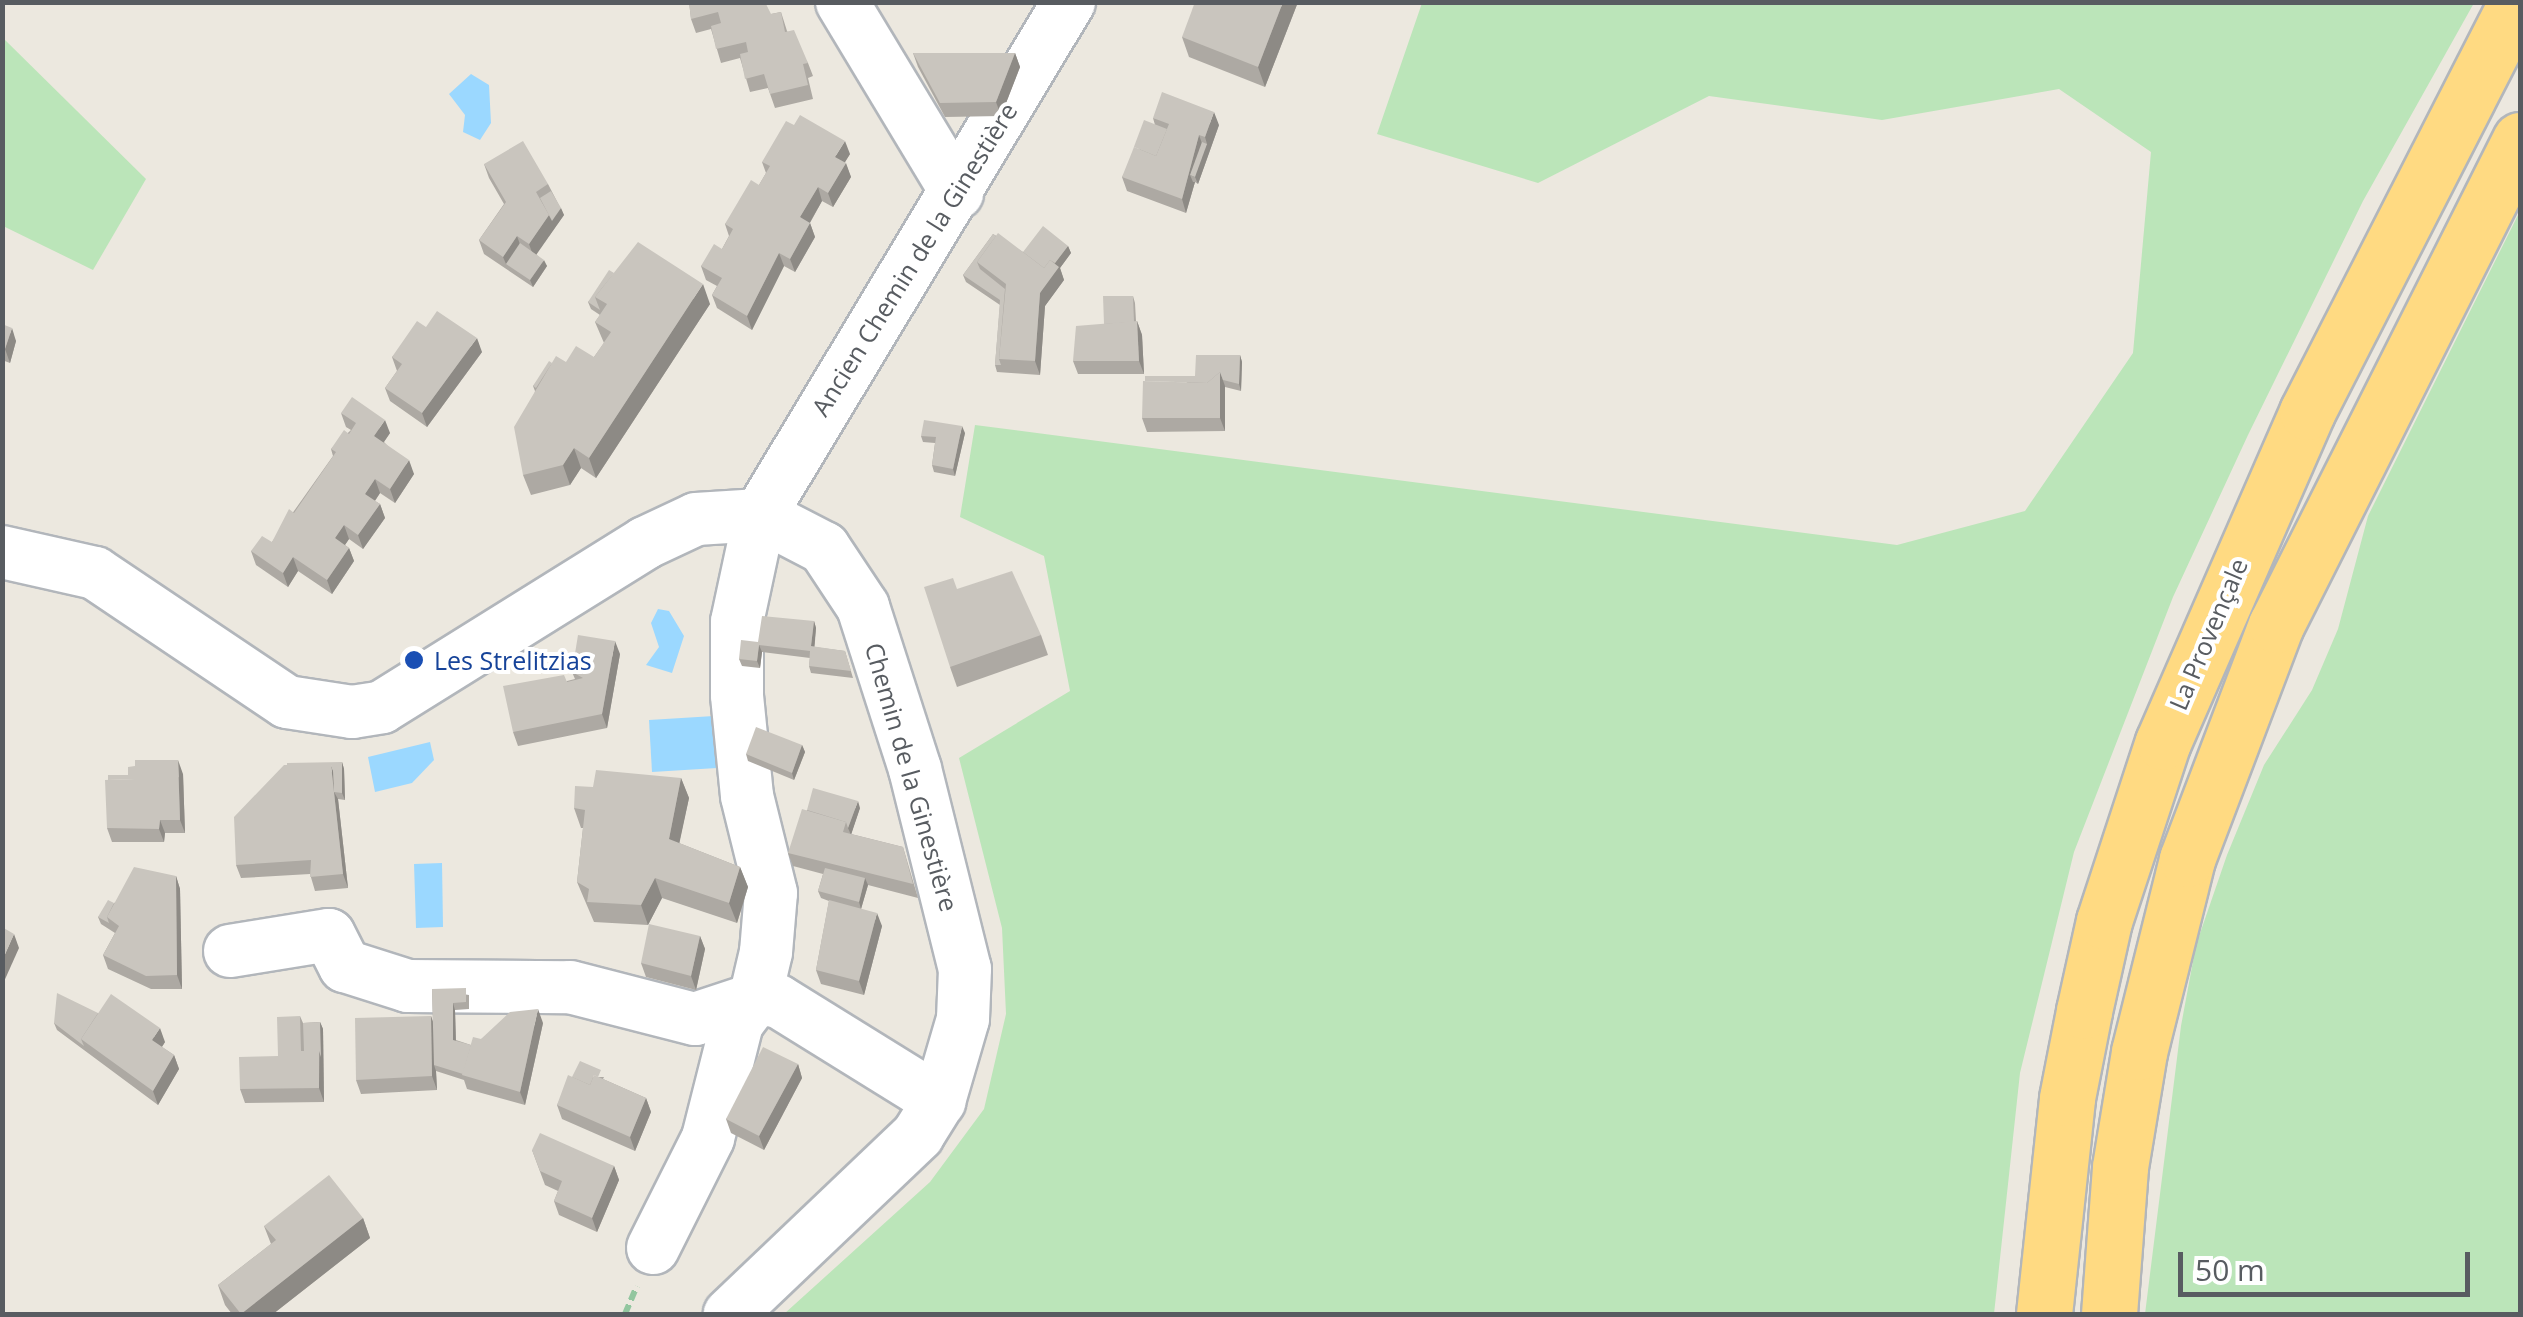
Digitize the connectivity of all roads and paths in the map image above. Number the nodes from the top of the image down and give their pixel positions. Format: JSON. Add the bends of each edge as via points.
{"nodes":[{"id":1,"x":842,"y":2,"type":"edge"},
{"id":2,"x":1068,"y":2,"type":"edge"},
{"id":3,"x":2517,"y":2,"type":"edge"},
{"id":4,"x":2520,"y":140,"type":"edge"},
{"id":5,"x":957,"y":194,"type":"junction"},
{"id":6,"x":760,"y":515,"type":"junction"},
{"id":7,"x":2,"y":552,"type":"edge"},
{"id":8,"x":230,"y":951,"type":"dead end"},
{"id":9,"x":755,"y":999,"type":"junction"},
{"id":10,"x":940,"y":1101,"type":"junction"},
{"id":11,"x":653,"y":1248,"type":"dead end"},
{"id":12,"x":730,"y":1314,"type":"edge"},
{"id":13,"x":2044,"y":1314,"type":"edge"},
{"id":14,"x":2109,"y":1314,"type":"edge"}],
"edges":[{"from":1,"to":5,"type":"street"},
{"from":2,"to":5,"type":"street","name":"Ancien Chemin de la Ginestière"},
{"from":3,"to":13,"type":"highway","name":"La Provençale","via":[[2308,412],[2163,742],[2104,921],[2084,1011],[2064,1115]]},
{"from":4,"to":14,"type":"highway","via":[[2276,626],[2187,859],[2139,1052],[2120,1167]]},
{"from":5,"to":6,"type":"street","name":"Ancien Chemin de la Ginestière"},
{"from":6,"to":7,"type":"street","via":[[696,520],[645,543],[397,698],[352,712],[287,702],[95,573]]},
{"from":6,"to":9,"type":"street","name":"Ancien Chemin de la Ginestière","via":[[737,622],[746,796],[771,893]]},
{"from":6,"to":10,"type":"street","name":"Chemin de la Ginestière","via":[[824,548],[844,572],[864,607],[915,769],[964,969],[962,1019]]},
{"from":8,"to":9,"type":"street","via":[[329,935],[345,966],[372,979],[408,986],[570,987],[695,1019]]},
{"from":9,"to":10,"type":"street","via":[[808,1016]]},
{"from":9,"to":11,"type":"street","via":[[736,1023],[708,1138]]},
{"from":10,"to":12,"type":"street","name":"Chemin de la Ginestière","via":[[890,1166]]}]}
